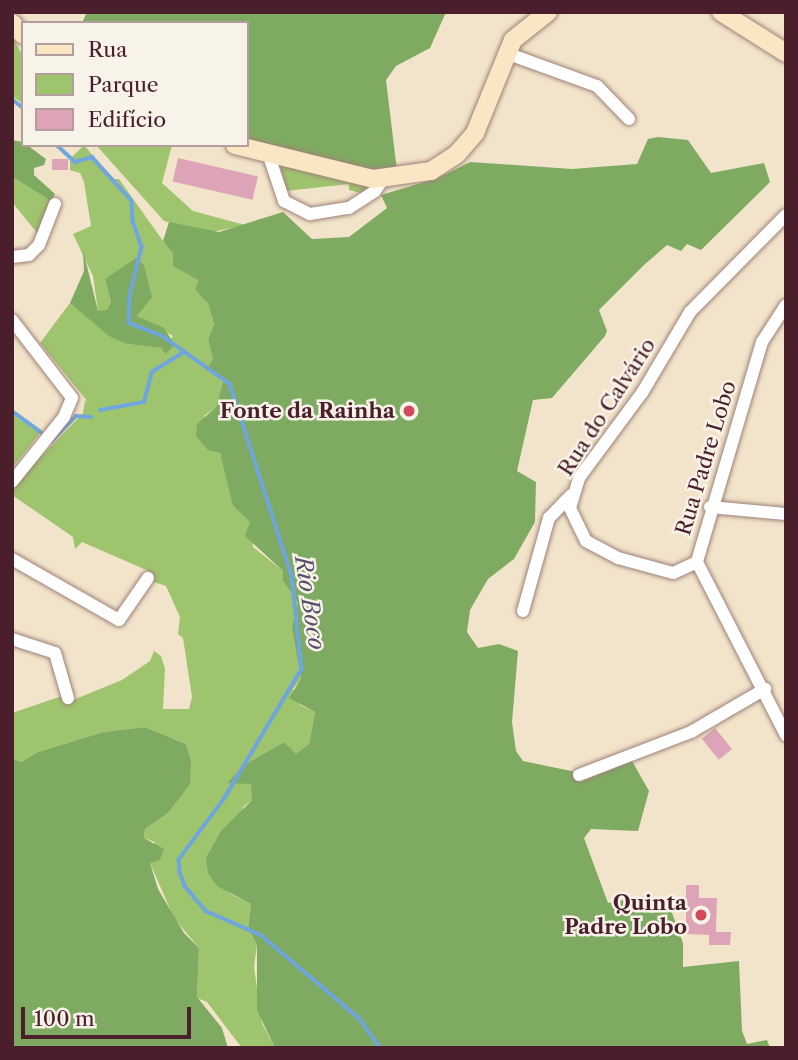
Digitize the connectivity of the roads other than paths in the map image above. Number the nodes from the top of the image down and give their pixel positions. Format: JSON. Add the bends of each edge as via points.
{"nodes":[{"id":1,"x":548,"y":12,"type":"edge"},
{"id":2,"x":721,"y":12,"type":"edge"},
{"id":3,"x":506,"y":52,"type":"junction"},
{"id":4,"x":786,"y":53,"type":"edge"},
{"id":5,"x":629,"y":119,"type":"dead end"},
{"id":6,"x":243,"y":147,"type":"edge"},
{"id":7,"x":268,"y":153,"type":"junction"},
{"id":8,"x":383,"y":179,"type":"junction"},
{"id":9,"x":55,"y":204,"type":"dead end"},
{"id":10,"x":786,"y":215,"type":"edge"},
{"id":11,"x":12,"y":257,"type":"edge"},
{"id":12,"x":786,"y":305,"type":"edge"},
{"id":13,"x":12,"y":320,"type":"edge"},
{"id":14,"x":12,"y":482,"type":"edge"},
{"id":15,"x":574,"y":492,"type":"junction"},
{"id":16,"x":710,"y":508,"type":"junction"},
{"id":17,"x":786,"y":514,"type":"edge"},
{"id":18,"x":12,"y":559,"type":"edge"},
{"id":19,"x":697,"y":562,"type":"junction"},
{"id":20,"x":148,"y":578,"type":"dead end"},
{"id":21,"x":523,"y":611,"type":"dead end"},
{"id":22,"x":12,"y":639,"type":"edge"},
{"id":23,"x":765,"y":689,"type":"junction"},
{"id":24,"x":68,"y":698,"type":"dead end"},
{"id":25,"x":786,"y":735,"type":"edge"},
{"id":26,"x":579,"y":775,"type":"dead end"}],
"edges":[{"from":1,"to":3,"type":"main road","via":[[519,31]]},
{"from":2,"to":4,"type":"main road"},
{"from":3,"to":5,"type":"street","via":[[597,86]]},
{"from":3,"to":8,"type":"main road","via":[[484,116],[448,162],[409,177]]},
{"from":6,"to":7,"type":"main road"},
{"from":7,"to":8,"type":"main road"},
{"from":7,"to":8,"type":"street","via":[[284,201],[310,214],[330,215],[349,208],[375,191]]},
{"from":9,"to":11,"type":"street","via":[[38,245],[29,255]]},
{"from":10,"to":15,"type":"street","name":"Rua do Calvário","via":[[690,312],[642,393],[579,478]]},
{"from":12,"to":16,"type":"street","name":"Rua Padre Lobo","via":[[762,342]]},
{"from":13,"to":14,"type":"street","via":[[62,379],[72,398],[68,411]]},
{"from":15,"to":19,"type":"street","name":"Rua do Calvário","via":[[569,508],[586,541],[618,558],[673,573]]},
{"from":15,"to":21,"type":"street","via":[[549,518]]},
{"from":16,"to":17,"type":"street"},
{"from":16,"to":19,"type":"street","name":"Rua Padre Lobo"},
{"from":18,"to":20,"type":"street","via":[[119,620]]},
{"from":19,"to":23,"type":"street","name":"Rua Padre Lobo"},
{"from":22,"to":24,"type":"street","via":[[55,653]]},
{"from":23,"to":25,"type":"street","name":"Rua Padre Lobo"},
{"from":23,"to":26,"type":"street","via":[[691,732]]}]}
